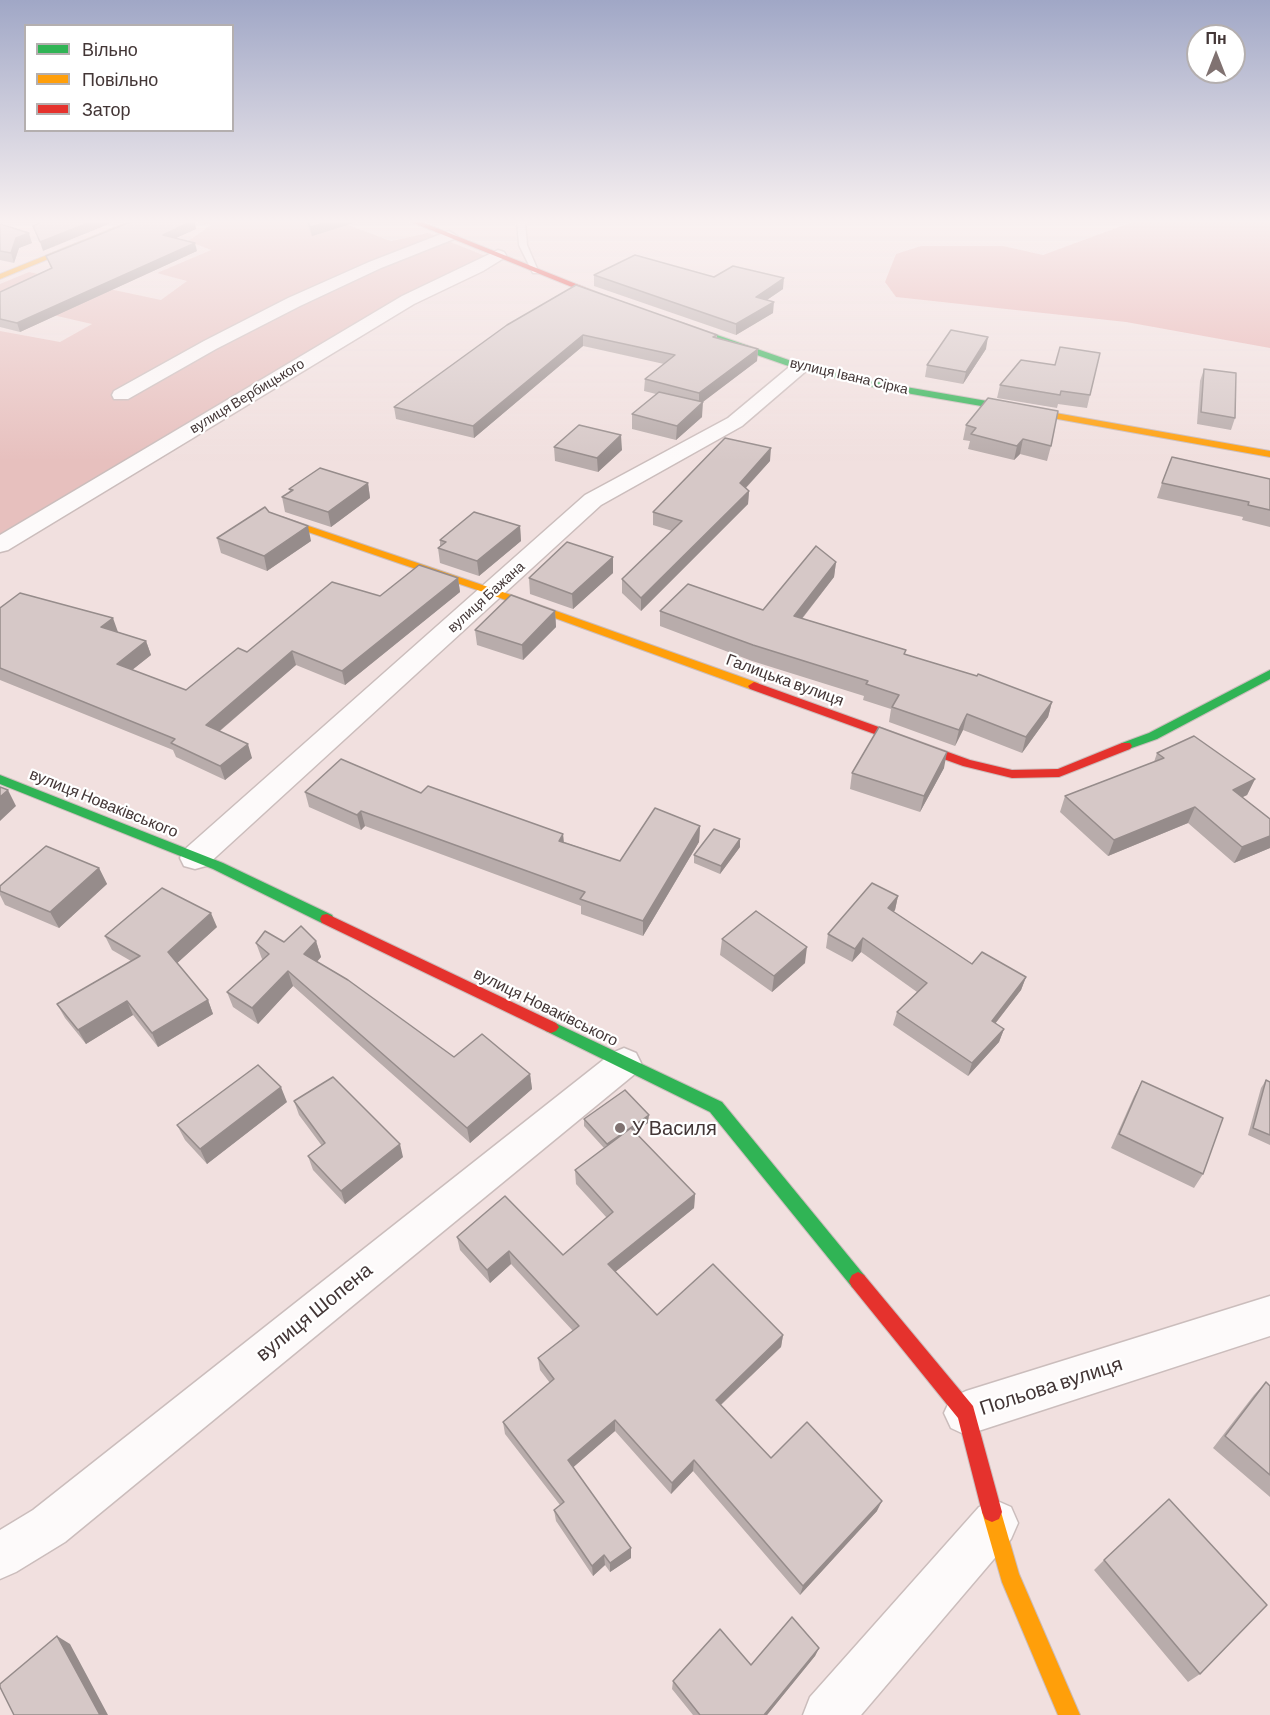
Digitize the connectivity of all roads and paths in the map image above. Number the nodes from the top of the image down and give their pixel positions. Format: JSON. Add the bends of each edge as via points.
{"nodes":[{"id":1,"x":296,"y":301,"type":"edge"},
{"id":2,"x":406,"y":301,"type":"edge"},
{"id":3,"x":613,"y":301,"type":"edge"},
{"id":4,"x":626,"y":306,"type":"edge"},
{"id":5,"x":658,"y":317,"type":"edge"},
{"id":6,"x":800,"y":367,"type":"junction"},
{"id":7,"x":121,"y":395,"type":"dead end"},
{"id":8,"x":1270,"y":454,"type":"edge"},
{"id":9,"x":282,"y":520,"type":"edge"},
{"id":10,"x":0,"y":545,"type":"edge"},
{"id":11,"x":493,"y":591,"type":"junction"},
{"id":12,"x":1270,"y":674,"type":"edge"},
{"id":13,"x":0,"y":779,"type":"edge"},
{"id":14,"x":195,"y":858,"type":"junction"},
{"id":15,"x":624,"y":1063,"type":"junction"},
{"id":16,"x":1270,"y":1317,"type":"edge"},
{"id":17,"x":966,"y":1413,"type":"junction"},
{"id":18,"x":995,"y":1522,"type":"junction"},
{"id":19,"x":0,"y":1556,"type":"edge"},
{"id":20,"x":828,"y":1715,"type":"edge"},
{"id":21,"x":1069,"y":1715,"type":"edge"}],
"edges":[{"from":1,"to":7,"type":"street"},
{"from":2,"to":10,"type":"street","name":"вулиця Вербицького"},
{"from":3,"to":4,"type":"street"},
{"from":5,"to":6,"type":"street","name":"вулиця Івана Сірка"},
{"from":6,"to":8,"type":"street","name":"вулиця Івана Сірка","via":[[877,385]]},
{"from":6,"to":11,"type":"street","name":"вулиця Бажана","via":[[735,422],[593,500]]},
{"from":9,"to":11,"type":"street","name":"Галицька вулиця"},
{"from":11,"to":12,"type":"street","name":"Галицька вулиця","via":[[967,763],[1012,774],[1059,773],[1153,736]]},
{"from":11,"to":14,"type":"street","name":"вулиця Бажана"},
{"from":13,"to":14,"type":"street","name":"вулиця Новаківського"},
{"from":14,"to":15,"type":"street","name":"вулиця Новаківського"},
{"from":15,"to":17,"type":"street","name":"вулиця Новаківського","via":[[716,1107]]},
{"from":15,"to":19,"type":"street","name":"вулиця Шопена","via":[[49,1526]]},
{"from":16,"to":17,"type":"street","name":"Польова вулиця"},
{"from":17,"to":18,"type":"street","name":"Польова вулиця"},
{"from":18,"to":20,"type":"street"},
{"from":18,"to":21,"type":"street","name":"Польова вулиця","via":[[1009,1575]]}]}
